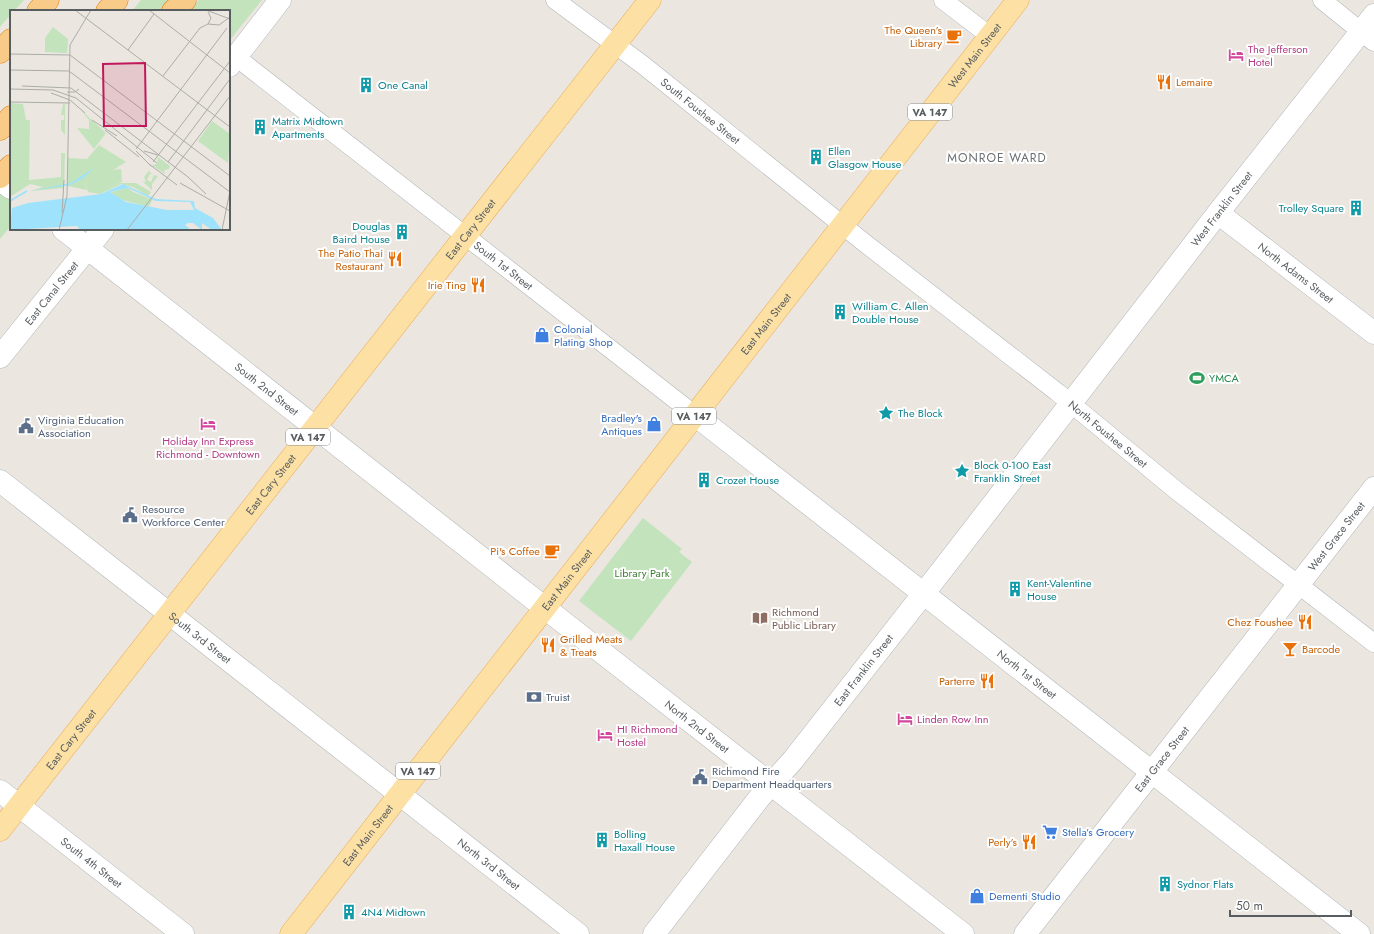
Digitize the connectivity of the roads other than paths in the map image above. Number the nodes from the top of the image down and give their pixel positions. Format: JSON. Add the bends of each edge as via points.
{"nodes":[{"id":1,"x":48,"y":0,"type":"edge"},
{"id":2,"x":117,"y":0,"type":"edge"},
{"id":3,"x":185,"y":0,"type":"edge"},
{"id":4,"x":280,"y":0,"type":"edge"},
{"id":5,"x":555,"y":0,"type":"edge"},
{"id":6,"x":650,"y":0,"type":"edge"},
{"id":7,"x":943,"y":0,"type":"edge"},
{"id":8,"x":1018,"y":0,"type":"edge"},
{"id":9,"x":1322,"y":0,"type":"edge"},
{"id":10,"x":39,"y":10,"type":"edge"},
{"id":11,"x":108,"y":10,"type":"edge"},
{"id":12,"x":174,"y":10,"type":"edge"},
{"id":13,"x":1370,"y":29,"type":"edge"},
{"id":14,"x":990,"y":36,"type":"junction"},
{"id":15,"x":10,"y":41,"type":"edge"},
{"id":16,"x":615,"y":44,"type":"junction"},
{"id":17,"x":0,"y":52,"type":"edge"},
{"id":18,"x":233,"y":62,"type":"edge"},
{"id":19,"x":10,"y":118,"type":"edge"},
{"id":20,"x":0,"y":129,"type":"edge"},
{"id":21,"x":10,"y":167,"type":"edge"},
{"id":22,"x":0,"y":178,"type":"edge"},
{"id":23,"x":10,"y":187,"type":"edge"},
{"id":24,"x":1218,"y":213,"type":"junction"},
{"id":25,"x":843,"y":224,"type":"junction"},
{"id":26,"x":64,"y":230,"type":"edge"},
{"id":27,"x":102,"y":230,"type":"edge"},
{"id":28,"x":465,"y":236,"type":"junction"},
{"id":29,"x":88,"y":248,"type":"junction"},
{"id":30,"x":1374,"y":334,"type":"edge"},
{"id":31,"x":0,"y":357,"type":"edge"},
{"id":32,"x":1070,"y":403,"type":"junction"},
{"id":33,"x":695,"y":415,"type":"junction"},
{"id":34,"x":316,"y":426,"type":"junction"},
{"id":35,"x":0,"y":481,"type":"edge"},
{"id":36,"x":1374,"y":488,"type":"edge"},
{"id":37,"x":1298,"y":585,"type":"junction"},
{"id":38,"x":924,"y":594,"type":"junction"},
{"id":39,"x":544,"y":608,"type":"junction"},
{"id":40,"x":169,"y":614,"type":"junction"},
{"id":41,"x":1374,"y":643,"type":"edge"},
{"id":42,"x":1151,"y":772,"type":"junction"},
{"id":43,"x":772,"y":784,"type":"junction"},
{"id":44,"x":0,"y":790,"type":"edge"},
{"id":45,"x":399,"y":795,"type":"junction"},
{"id":46,"x":19,"y":806,"type":"junction"},
{"id":47,"x":0,"y":830,"type":"edge"},
{"id":48,"x":183,"y":934,"type":"edge"},
{"id":49,"x":290,"y":934,"type":"edge"},
{"id":50,"x":578,"y":934,"type":"edge"},
{"id":51,"x":654,"y":934,"type":"edge"},
{"id":52,"x":963,"y":934,"type":"edge"},
{"id":53,"x":1025,"y":934,"type":"edge"},
{"id":54,"x":1359,"y":934,"type":"edge"}],
"edges":[{"from":1,"to":10,"type":"highway"},
{"from":2,"to":11,"type":"highway"},
{"from":3,"to":12,"type":"highway"},
{"from":4,"to":18,"type":"street"},
{"from":5,"to":16,"type":"street","name":"South Foushee Street"},
{"from":6,"to":16,"type":"main road","number":"VA 147"},
{"from":7,"to":14,"type":"street"},
{"from":8,"to":14,"type":"main road","name":"West Main Street","number":"VA 147"},
{"from":9,"to":13,"type":"street"},
{"from":13,"to":24,"type":"street","name":"West Franklin Street"},
{"from":14,"to":25,"type":"main road","name":"West Main Street","number":"VA 147"},
{"from":15,"to":17,"type":"highway"},
{"from":16,"to":25,"type":"street","name":"South Foushee Street"},
{"from":16,"to":28,"type":"main road","name":"East Cary Street","number":"VA 147"},
{"from":18,"to":28,"type":"street","name":"South 1st Street"},
{"from":19,"to":20,"type":"highway"},
{"from":21,"to":22,"type":"highway"},
{"from":22,"to":23,"type":"street"},
{"from":24,"to":30,"type":"street","name":"North Adams Street"},
{"from":24,"to":32,"type":"street","name":"West Franklin Street"},
{"from":25,"to":32,"type":"street","name":"North Foushee Street"},
{"from":25,"to":33,"type":"main road","name":"East Main Street","number":"VA 147"},
{"from":26,"to":29,"type":"street","name":"South 2nd Street"},
{"from":27,"to":29,"type":"street","name":"East Canal Street"},
{"from":28,"to":33,"type":"street","name":"South 1st Street"},
{"from":28,"to":34,"type":"main road","name":"East Cary Street","number":"VA 147"},
{"from":29,"to":31,"type":"street","name":"East Canal Street"},
{"from":29,"to":34,"type":"street","name":"South 2nd Street"},
{"from":32,"to":37,"type":"street","name":"North Foushee Street","via":[[1177,492]]},
{"from":32,"to":38,"type":"street","name":"East Franklin Street"},
{"from":33,"to":38,"type":"street","name":"North 1st Street"},
{"from":33,"to":39,"type":"main road","name":"East Main Street","number":"VA 147"},
{"from":34,"to":39,"type":"street","name":"South 2nd Street"},
{"from":34,"to":40,"type":"main road","name":"East Cary Street","number":"VA 147"},
{"from":35,"to":40,"type":"street","name":"South 3rd Street"},
{"from":36,"to":37,"type":"street","name":"West Grace Street"},
{"from":37,"to":41,"type":"street","name":"North Foushee Street"},
{"from":37,"to":42,"type":"street","name":"East Grace Street"},
{"from":38,"to":42,"type":"street","name":"North 1st Street"},
{"from":38,"to":43,"type":"street","name":"East Franklin Street"},
{"from":39,"to":43,"type":"street","name":"North 2nd Street"},
{"from":39,"to":45,"type":"main road","name":"East Main Street","number":"VA 147"},
{"from":40,"to":45,"type":"street","name":"South 3rd Street"},
{"from":40,"to":46,"type":"main road","name":"East Cary Street","number":"VA 147"},
{"from":42,"to":53,"type":"street","name":"East Grace Street"},
{"from":42,"to":54,"type":"street","name":"North 1st Street"},
{"from":43,"to":51,"type":"street","name":"East Franklin Street"},
{"from":43,"to":52,"type":"street","name":"North 2nd Street"},
{"from":44,"to":46,"type":"street","name":"South 4th Street"},
{"from":45,"to":49,"type":"main road","name":"East Main Street","number":"VA 147"},
{"from":45,"to":50,"type":"street","name":"North 3rd Street"},
{"from":46,"to":47,"type":"main road","name":"East Cary Street","number":"VA 147"},
{"from":46,"to":48,"type":"street","name":"South 4th Street"}]}
